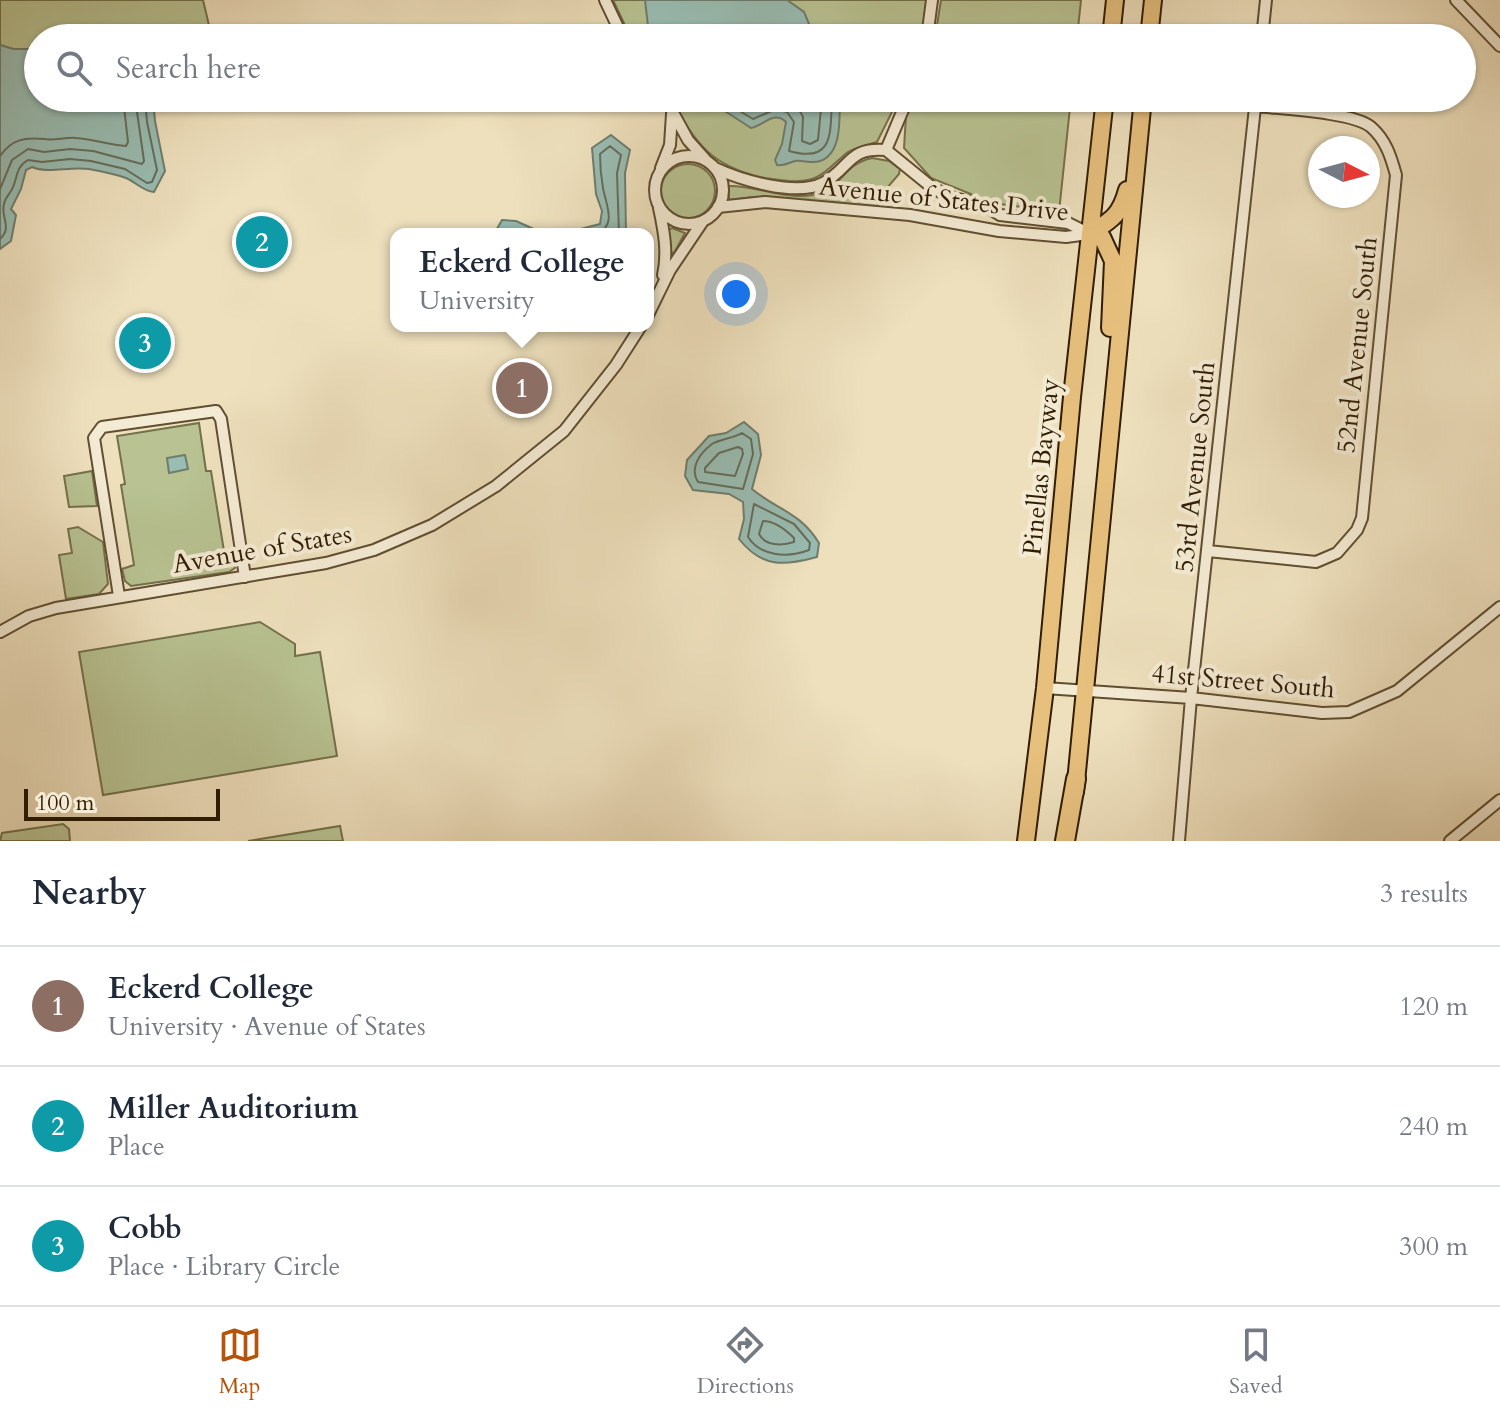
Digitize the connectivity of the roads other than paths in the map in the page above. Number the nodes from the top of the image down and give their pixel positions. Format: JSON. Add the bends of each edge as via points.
{"nodes":[{"id":1,"x":605,"y":0,"type":"edge"},
{"id":2,"x":932,"y":0,"type":"edge"},
{"id":3,"x":1115,"y":0,"type":"edge"},
{"id":4,"x":1153,"y":0,"type":"edge"},
{"id":5,"x":1266,"y":0,"type":"edge"},
{"id":6,"x":1456,"y":0,"type":"edge"},
{"id":7,"x":616,"y":24,"type":"edge"},
{"id":8,"x":929,"y":24,"type":"edge"},
{"id":9,"x":1112,"y":24,"type":"edge"},
{"id":10,"x":1150,"y":24,"type":"edge"},
{"id":11,"x":1263,"y":24,"type":"edge"},
{"id":12,"x":1500,"y":46,"type":"edge"},
{"id":13,"x":672,"y":112,"type":"joint"},
{"id":14,"x":902,"y":112,"type":"edge"},
{"id":15,"x":1103,"y":112,"type":"edge"},
{"id":16,"x":1142,"y":112,"type":"edge"},
{"id":17,"x":1255,"y":112,"type":"edge"},
{"id":18,"x":1315,"y":112,"type":"edge"},
{"id":19,"x":886,"y":150,"type":"junction"},
{"id":20,"x":1137,"y":154,"type":"junction"},
{"id":21,"x":705,"y":159,"type":"junction"},
{"id":22,"x":715,"y":168,"type":"junction"},
{"id":23,"x":659,"y":173,"type":"junction"},
{"id":24,"x":657,"y":200,"type":"junction"},
{"id":25,"x":718,"y":207,"type":"junction"},
{"id":26,"x":703,"y":221,"type":"junction"},
{"id":27,"x":1090,"y":234,"type":"junction"},
{"id":28,"x":661,"y":289,"type":"junction"},
{"id":29,"x":654,"y":303,"type":"edge"},
{"id":30,"x":637,"y":332,"type":"edge"},
{"id":31,"x":1112,"y":410,"type":"junction"},
{"id":32,"x":1208,"y":551,"type":"junction"},
{"id":33,"x":245,"y":577,"type":"junction"},
{"id":34,"x":119,"y":596,"type":"junction"},
{"id":35,"x":1500,"y":607,"type":"edge"},
{"id":36,"x":0,"y":632,"type":"edge"},
{"id":37,"x":1045,"y":688,"type":"junction"},
{"id":38,"x":1085,"y":690,"type":"junction"},
{"id":39,"x":1191,"y":698,"type":"junction"},
{"id":40,"x":1076,"y":779,"type":"junction"},
{"id":41,"x":1500,"y":800,"type":"edge"},
{"id":42,"x":1026,"y":841,"type":"edge"},
{"id":43,"x":1065,"y":841,"type":"edge"},
{"id":44,"x":1071,"y":841,"type":"edge"},
{"id":45,"x":1179,"y":841,"type":"edge"},
{"id":46,"x":1450,"y":841,"type":"edge"}],
"edges":[{"from":1,"to":7,"type":"street"},
{"from":2,"to":8,"type":"street"},
{"from":3,"to":9,"type":"main road"},
{"from":4,"to":10,"type":"main road"},
{"from":5,"to":11,"type":"street"},
{"from":6,"to":12,"type":"street"},
{"from":13,"to":21,"type":"street"},
{"from":13,"to":23,"type":"street","via":[[670,145]]},
{"from":14,"to":19,"type":"street"},
{"from":15,"to":27,"type":"main road","name":"Pinellas Bayway"},
{"from":16,"to":20,"type":"main road"},
{"from":17,"to":32,"type":"street","name":"53rd Avenue South"},
{"from":18,"to":32,"type":"street","name":"52nd Avenue South","via":[[1370,125],[1388,147],[1396,175],[1362,518],[1337,553],[1316,562]]},
{"from":19,"to":22,"type":"street","name":"Avenue of States Drive","via":[[855,154],[822,184],[807,187],[764,184]]},
{"from":19,"to":27,"type":"street","name":"Avenue of States Drive","via":[[934,189],[954,198],[1000,215],[1068,223]]},
{"from":20,"to":27,"type":"main road","via":[[1118,213]]},
{"from":20,"to":31,"type":"main road"},
{"from":21,"to":22,"type":"street"},
{"from":21,"to":23,"type":"street","via":[[679,157]]},
{"from":22,"to":25,"type":"street","via":[[723,193]]},
{"from":23,"to":24,"type":"street"},
{"from":24,"to":26,"type":"street","via":[[672,220]]},
{"from":24,"to":28,"type":"street","via":[[666,260]]},
{"from":25,"to":26,"type":"street"},
{"from":25,"to":27,"type":"street","name":"Avenue of States Drive","via":[[765,202],[910,215],[999,231]]},
{"from":26,"to":28,"type":"street"},
{"from":27,"to":31,"type":"main road","via":[[1102,237],[1113,261],[1108,361]]},
{"from":27,"to":37,"type":"main road","name":"Pinellas Bayway"},
{"from":28,"to":29,"type":"street"},
{"from":30,"to":33,"type":"street","name":"Avenue of States","via":[[564,431],[455,513],[374,550]]},
{"from":31,"to":38,"type":"main road"},
{"from":32,"to":39,"type":"street","name":"53rd Avenue South"},
{"from":33,"to":34,"type":"street","name":"Avenue of States"},
{"from":33,"to":34,"type":"street","via":[[221,419],[216,411],[174,415],[102,427],[94,438]]},
{"from":34,"to":36,"type":"street","name":"Avenue of States","via":[[29,616]]},
{"from":35,"to":39,"type":"street","name":"41st Street South","via":[[1397,691],[1349,712]]},
{"from":37,"to":38,"type":"street","name":"41st Street South"},
{"from":37,"to":42,"type":"main road","name":"Pinellas Bayway"},
{"from":38,"to":39,"type":"street","name":"41st Street South"},
{"from":38,"to":40,"type":"main road"},
{"from":39,"to":45,"type":"street","name":"53rd Avenue South"},
{"from":40,"to":43,"type":"highway"},
{"from":40,"to":44,"type":"main road"},
{"from":41,"to":46,"type":"street"}]}
